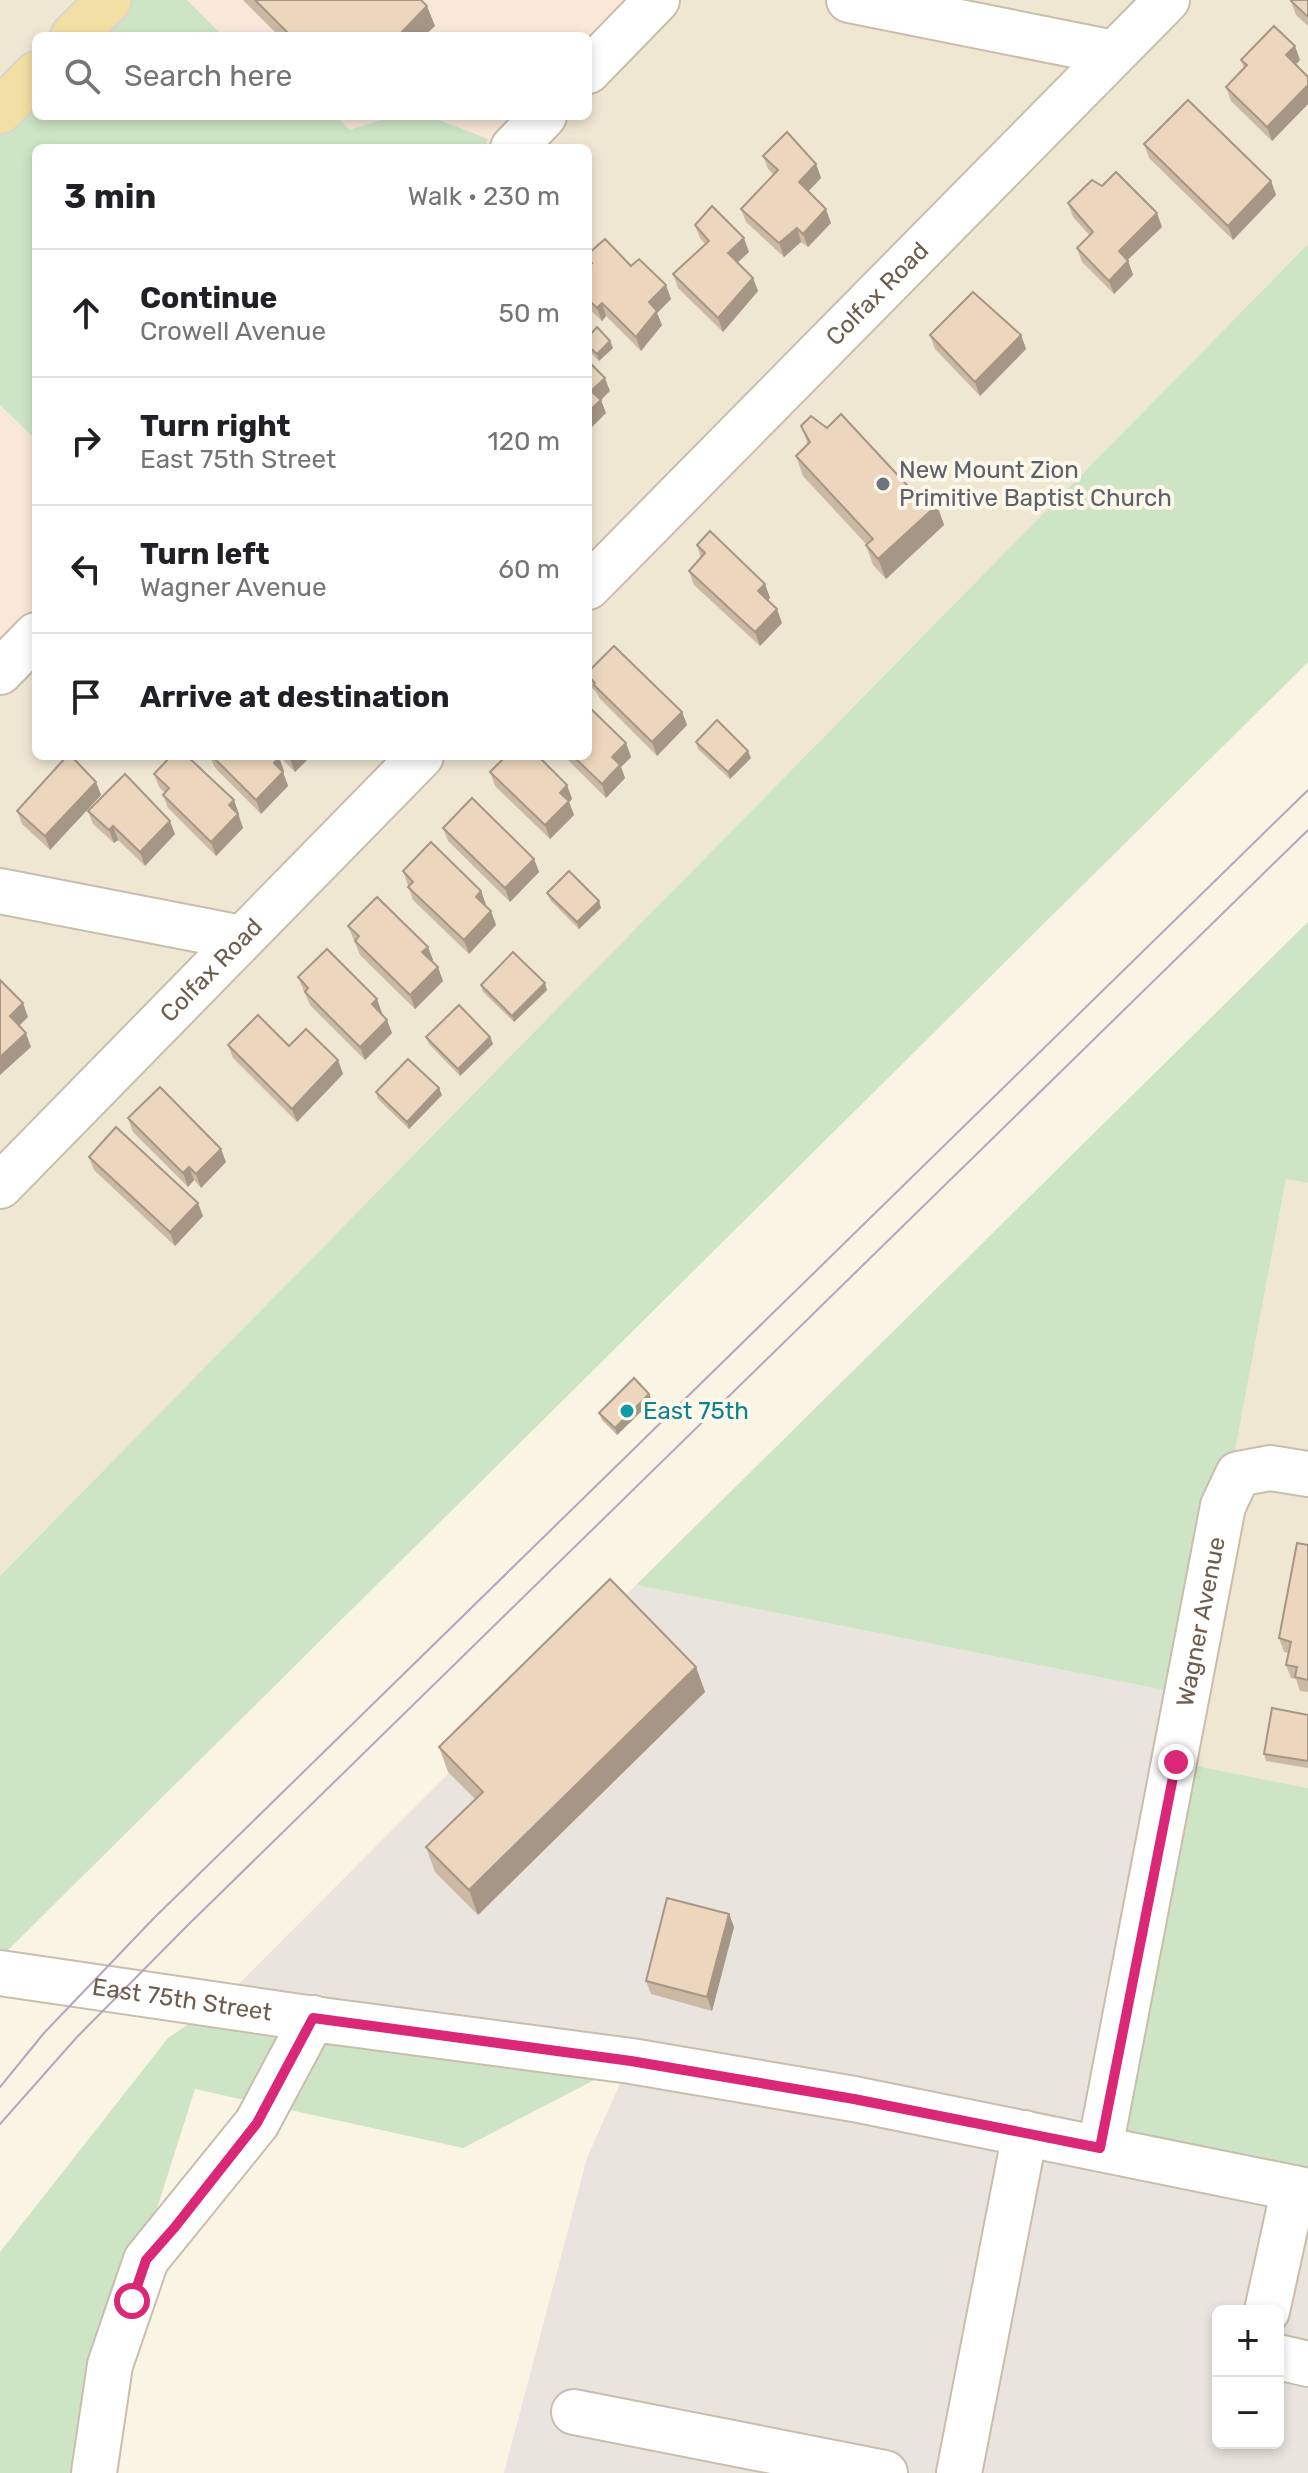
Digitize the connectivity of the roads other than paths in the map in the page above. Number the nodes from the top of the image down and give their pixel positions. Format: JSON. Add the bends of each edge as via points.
{"nodes":[{"id":1,"x":109,"y":0,"type":"edge"},
{"id":2,"x":657,"y":0,"type":"edge"},
{"id":3,"x":849,"y":0,"type":"edge"},
{"id":4,"x":1167,"y":0,"type":"edge"},
{"id":5,"x":77,"y":32,"type":"edge"},
{"id":6,"x":1114,"y":53,"type":"junction"},
{"id":7,"x":592,"y":67,"type":"edge"},
{"id":8,"x":32,"y":78,"type":"edge"},
{"id":9,"x":0,"y":111,"type":"edge"},
{"id":10,"x":540,"y":120,"type":"edge"},
{"id":11,"x":517,"y":144,"type":"edge"},
{"id":12,"x":592,"y":583,"type":"edge"},
{"id":13,"x":32,"y":639,"type":"edge"},
{"id":14,"x":0,"y":672,"type":"edge"},
{"id":15,"x":417,"y":760,"type":"edge"},
{"id":16,"x":0,"y":891,"type":"edge"},
{"id":17,"x":242,"y":938,"type":"junction"},
{"id":18,"x":0,"y":1186,"type":"edge"},
{"id":19,"x":1308,"y":1474,"type":"edge"},
{"id":20,"x":0,"y":1973,"type":"edge"},
{"id":21,"x":313,"y":2018,"type":"junction"},
{"id":22,"x":1025,"y":2133,"type":"junction"},
{"id":23,"x":1100,"y":2148,"type":"junction"},
{"id":24,"x":1301,"y":2189,"type":"edge"},
{"id":25,"x":1269,"y":2305,"type":"edge"},
{"id":26,"x":1284,"y":2358,"type":"edge"},
{"id":27,"x":1308,"y":2364,"type":"edge"},
{"id":28,"x":574,"y":2412,"type":"dead end"},
{"id":29,"x":94,"y":2473,"type":"edge"},
{"id":30,"x":885,"y":2473,"type":"edge"},
{"id":31,"x":959,"y":2473,"type":"edge"}],
"edges":[{"from":1,"to":5,"type":"main road"},
{"from":2,"to":7,"type":"street"},
{"from":3,"to":6,"type":"street"},
{"from":4,"to":6,"type":"street","name":"Colfax Road"},
{"from":6,"to":12,"type":"street","name":"Colfax Road"},
{"from":8,"to":9,"type":"main road"},
{"from":10,"to":11,"type":"street"},
{"from":13,"to":14,"type":"street"},
{"from":15,"to":17,"type":"street","name":"Colfax Road"},
{"from":16,"to":17,"type":"street"},
{"from":17,"to":18,"type":"street","name":"Colfax Road"},
{"from":19,"to":23,"type":"street","name":"Wagner Avenue","via":[[1270,1468],[1238,1474],[1223,1506]]},
{"from":20,"to":21,"type":"street","name":"East 75th Street"},
{"from":21,"to":22,"type":"street","name":"East 75th Street","via":[[631,2061]]},
{"from":21,"to":29,"type":"street","via":[[257,2123],[146,2260],[110,2365]]},
{"from":22,"to":23,"type":"street","name":"East 75th Street"},
{"from":22,"to":31,"type":"street"},
{"from":23,"to":24,"type":"street","name":"East 75th Street"},
{"from":24,"to":25,"type":"street"},
{"from":26,"to":27,"type":"street"},
{"from":28,"to":30,"type":"street"}]}
